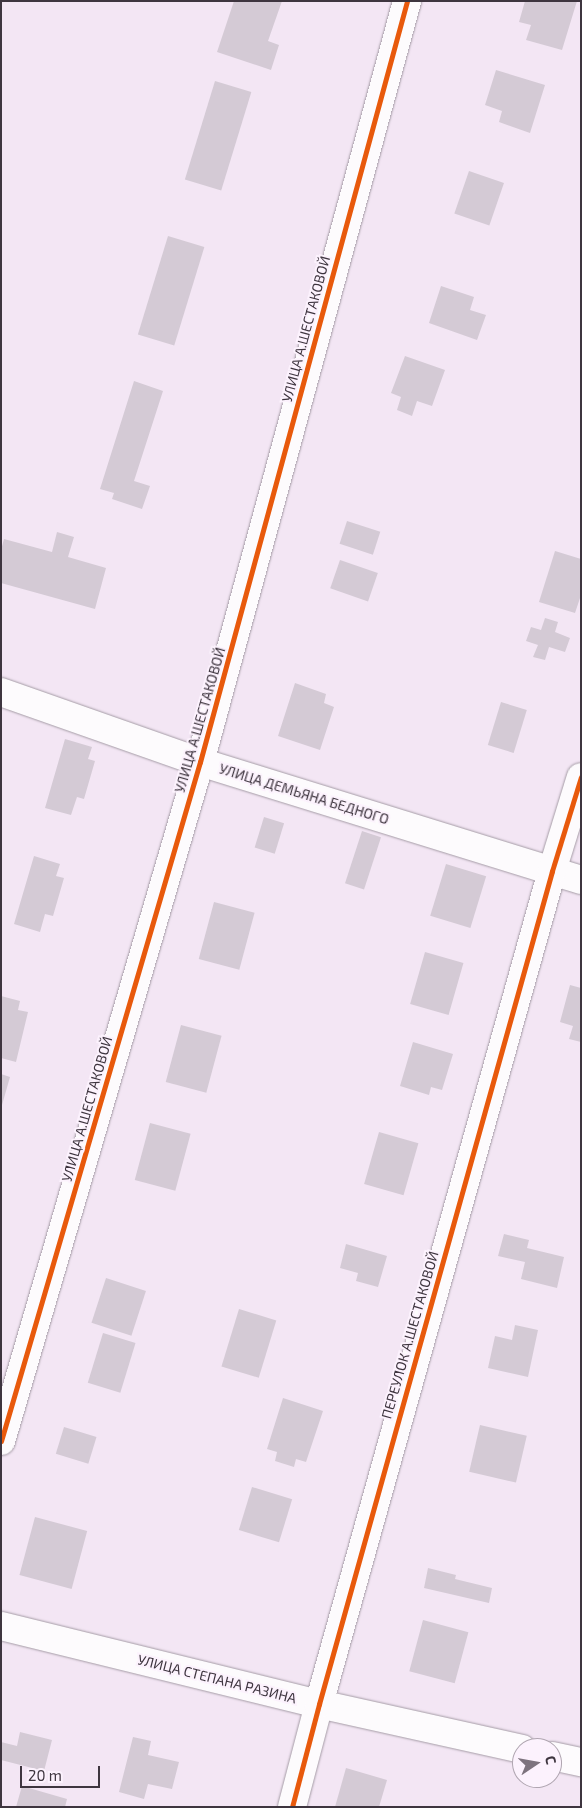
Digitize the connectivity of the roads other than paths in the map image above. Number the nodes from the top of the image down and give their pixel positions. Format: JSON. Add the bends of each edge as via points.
{"nodes":[{"id":1,"x":407,"y":1,"type":"edge"},
{"id":2,"x":1,"y":692,"type":"edge"},
{"id":3,"x":200,"y":762,"type":"junction"},
{"id":4,"x":581,"y":777,"type":"edge"},
{"id":5,"x":552,"y":871,"type":"junction"},
{"id":6,"x":581,"y":880,"type":"edge"},
{"id":7,"x":1,"y":1441,"type":"edge"},
{"id":8,"x":1,"y":1626,"type":"edge"},
{"id":9,"x":319,"y":1704,"type":"junction"},
{"id":10,"x":512,"y":1747,"type":"edge"},
{"id":11,"x":562,"y":1758,"type":"edge"},
{"id":12,"x":581,"y":1762,"type":"edge"},
{"id":13,"x":292,"y":1807,"type":"edge"}],
"edges":[{"from":1,"to":3,"type":"street","name":"УЛИЦА А.ШЕСТАКОВОЙ"},
{"from":2,"to":3,"type":"street","name":"УЛИЦА ДЕМЬЯНА БЕДНОГО"},
{"from":3,"to":5,"type":"street","name":"УЛИЦА ДЕМЬЯНА БЕДНОГО"},
{"from":3,"to":7,"type":"street","name":"УЛИЦА А.ШЕСТАКОВОЙ"},
{"from":4,"to":5,"type":"street","name":"ПЕРЕУЛОК А.ШЕСТАКОВОЙ"},
{"from":5,"to":6,"type":"street","name":"УЛИЦА ДЕМЬЯНА БЕДНОГО"},
{"from":5,"to":9,"type":"street","name":"ПЕРЕУЛОК А.ШЕСТАКОВОЙ"},
{"from":8,"to":9,"type":"street","name":"УЛИЦА СТЕПАНА РАЗИНА"},
{"from":9,"to":10,"type":"street","name":"УЛИЦА СТЕПАНА РАЗИНА"},
{"from":9,"to":13,"type":"street","name":"ПЕРЕУЛОК А.ШЕСТАКОВОЙ"},
{"from":11,"to":12,"type":"street"}]}
